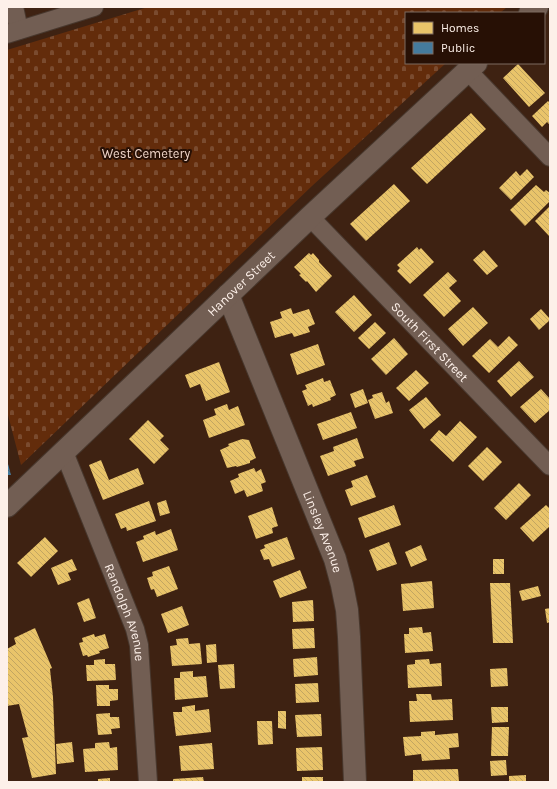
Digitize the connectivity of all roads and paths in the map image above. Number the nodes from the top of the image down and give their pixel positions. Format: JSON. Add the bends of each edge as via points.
{"nodes":[{"id":1,"x":14,"y":7,"type":"edge"},
{"id":2,"x":94,"y":7,"type":"edge"},
{"id":3,"x":13,"y":32,"type":"edge"},
{"id":4,"x":472,"y":67,"type":"edge"},
{"id":5,"x":550,"y":156,"type":"edge"},
{"id":6,"x":310,"y":217,"type":"junction"},
{"id":7,"x":228,"y":295,"type":"junction"},
{"id":8,"x":64,"y":452,"type":"junction"},
{"id":9,"x":550,"y":466,"type":"edge"},
{"id":10,"x":7,"y":506,"type":"edge"},
{"id":11,"x":148,"y":782,"type":"edge"},
{"id":12,"x":355,"y":782,"type":"edge"}],
"edges":[{"from":1,"to":3,"type":"street"},
{"from":2,"to":3,"type":"street"},
{"from":4,"to":5,"type":"street"},
{"from":4,"to":6,"type":"main road","name":"Hanover Street"},
{"from":6,"to":7,"type":"main road","name":"Hanover Street"},
{"from":6,"to":9,"type":"street","name":"South First Street"},
{"from":7,"to":8,"type":"main road","name":"Hanover Street"},
{"from":7,"to":12,"type":"main road","name":"Linsley Avenue","via":[[335,559],[342,584],[349,637]]},
{"from":8,"to":10,"type":"main road","name":"Hanover Street"},
{"from":8,"to":11,"type":"street","name":"Randolph Avenue","via":[[135,629],[139,645]]}]}
